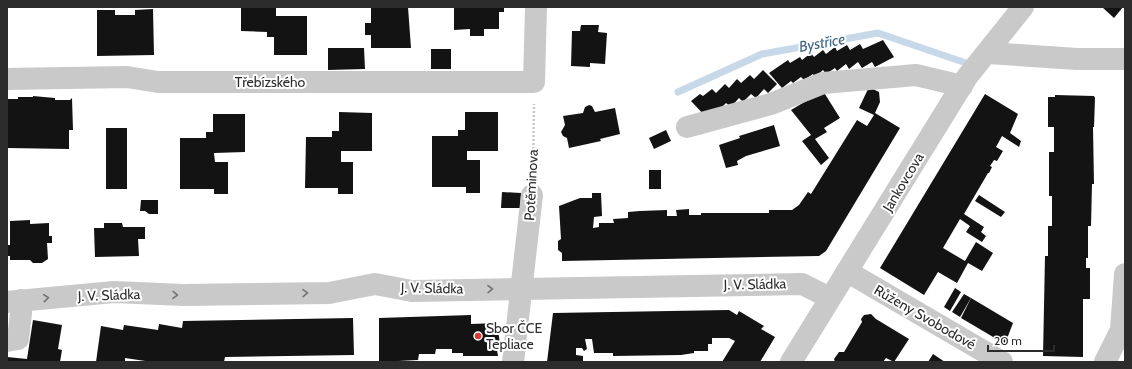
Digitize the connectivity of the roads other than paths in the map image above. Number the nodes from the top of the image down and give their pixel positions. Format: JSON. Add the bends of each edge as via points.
{"nodes":[{"id":1,"x":536,"y":7,"type":"edge"},
{"id":2,"x":1023,"y":7,"type":"edge"},
{"id":3,"x":988,"y":54,"type":"junction"},
{"id":4,"x":1125,"y":59,"type":"edge"},
{"id":5,"x":7,"y":79,"type":"edge"},
{"id":6,"x":962,"y":86,"type":"junction"},
{"id":7,"x":686,"y":127,"type":"dead end"},
{"id":8,"x":532,"y":195,"type":"road end"},
{"id":9,"x":848,"y":272,"type":"junction"},
{"id":10,"x":1125,"y":274,"type":"edge"},
{"id":11,"x":522,"y":288,"type":"junction"},
{"id":12,"x":830,"y":298,"type":"junction"},
{"id":13,"x":14,"y":301,"type":"edge"},
{"id":14,"x":7,"y":342,"type":"edge"},
{"id":15,"x":513,"y":362,"type":"edge"},
{"id":16,"x":791,"y":362,"type":"edge"},
{"id":17,"x":1002,"y":362,"type":"edge"},
{"id":18,"x":1105,"y":362,"type":"edge"}],
"edges":[{"from":1,"to":5,"type":"street","name":"Třebízského","via":[[534,82],[158,82],[127,77]]},
{"from":2,"to":3,"type":"street","name":"Jankovcova"},
{"from":3,"to":4,"type":"street"},
{"from":3,"to":6,"type":"street","name":"Jankovcova"},
{"from":6,"to":7,"type":"street","via":[[916,75],[823,83],[771,104]]},
{"from":6,"to":9,"type":"street","name":"Jankovcova"},
{"from":8,"to":11,"type":"street","name":"Potěminova"},
{"from":9,"to":12,"type":"street","name":"Jankovcova"},
{"from":9,"to":17,"type":"street","name":"Růženy Svobodové"},
{"from":10,"to":18,"type":"street","via":[[1121,330]]},
{"from":11,"to":12,"type":"street","name":"J. V. Sládka","via":[[802,284]]},
{"from":13,"to":11,"type":"street","name":"J. V. Sládka","one_way":true,"via":[[114,292],[184,295],[330,293],[375,284],[412,291]]},
{"from":11,"to":15,"type":"street","name":"Potěminova"},
{"from":12,"to":16,"type":"street","name":"Jankovcova"},
{"from":13,"to":14,"type":"street","via":[[22,313],[18,339]]}]}
